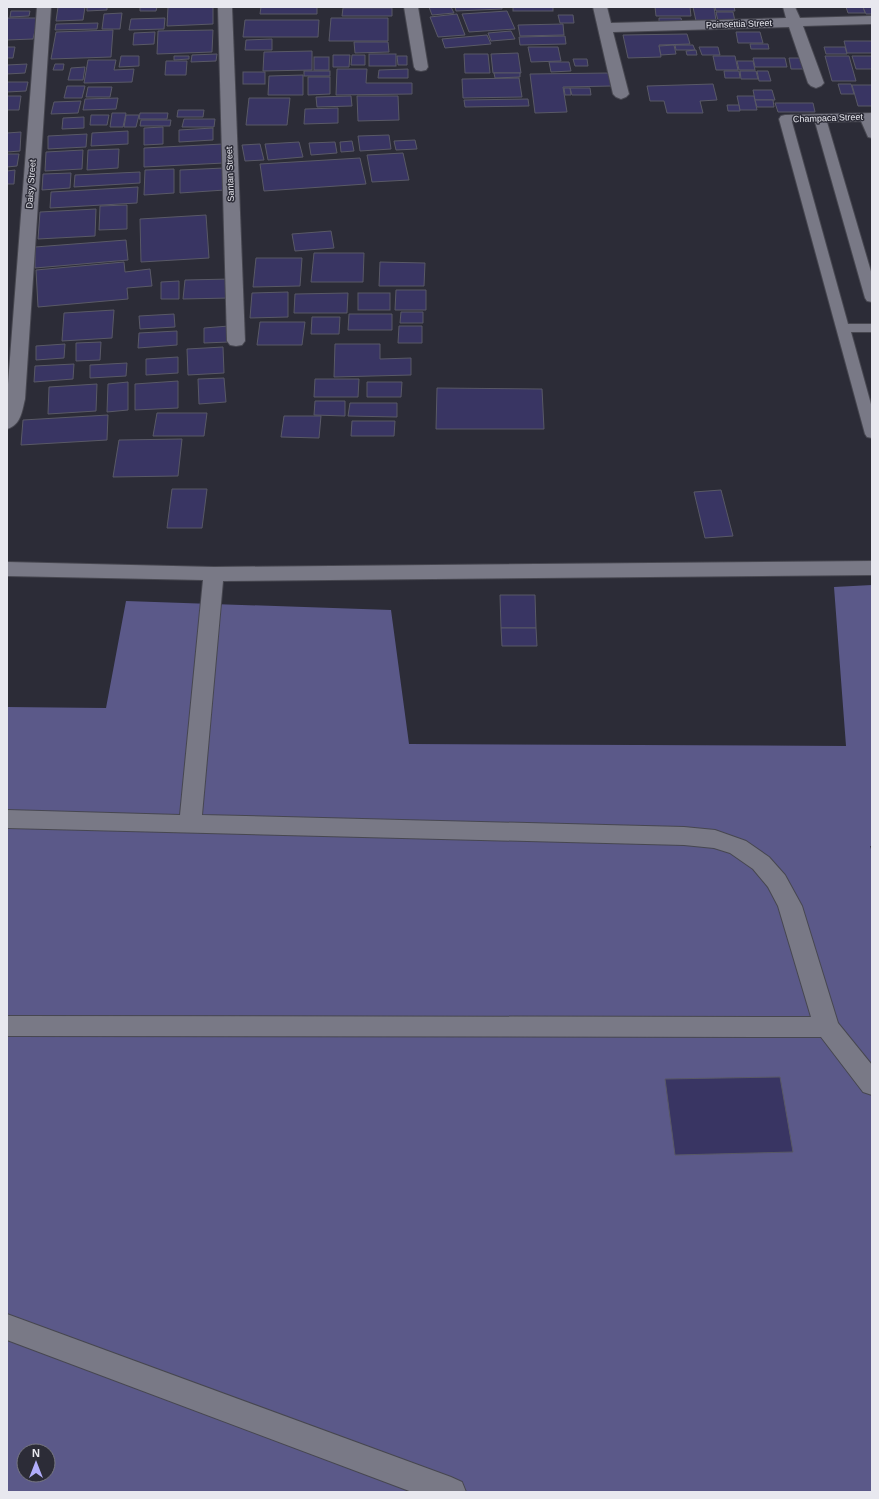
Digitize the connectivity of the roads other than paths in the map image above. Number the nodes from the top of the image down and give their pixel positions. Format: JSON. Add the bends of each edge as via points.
{"nodes":[{"id":1,"x":44,"y":7,"type":"edge"},
{"id":2,"x":225,"y":7,"type":"edge"},
{"id":3,"x":411,"y":7,"type":"edge"},
{"id":4,"x":600,"y":7,"type":"edge"},
{"id":5,"x":788,"y":7,"type":"edge"},
{"id":6,"x":872,"y":20,"type":"edge"},
{"id":7,"x":792,"y":22,"type":"junction"},
{"id":8,"x":605,"y":28,"type":"junction"},
{"id":9,"x":421,"y":67,"type":"dead end"},
{"id":10,"x":816,"y":82,"type":"dead end"},
{"id":11,"x":621,"y":94,"type":"dead end"},
{"id":12,"x":869,"y":117,"type":"edge"},
{"id":13,"x":820,"y":118,"type":"junction"},
{"id":14,"x":872,"y":134,"type":"edge"},
{"id":15,"x":872,"y":298,"type":"edge"},
{"id":16,"x":844,"y":328,"type":"junction"},
{"id":17,"x":872,"y":328,"type":"edge"},
{"id":18,"x":236,"y":341,"type":"dead end"},
{"id":19,"x":7,"y":422,"type":"edge"},
{"id":20,"x":872,"y":434,"type":"edge"},
{"id":21,"x":872,"y":568,"type":"edge"},
{"id":22,"x":7,"y":569,"type":"edge"},
{"id":23,"x":214,"y":574,"type":"junction"},
{"id":24,"x":7,"y":819,"type":"edge"},
{"id":25,"x":190,"y":824,"type":"junction"},
{"id":26,"x":7,"y":1026,"type":"edge"},
{"id":27,"x":827,"y":1027,"type":"junction"},
{"id":28,"x":872,"y":1084,"type":"edge"},
{"id":29,"x":7,"y":1327,"type":"edge"},
{"id":30,"x":451,"y":1492,"type":"edge"}],
"edges":[{"from":1,"to":19,"type":"street","name":"Daisy Street","via":[[16,399],[10,420]]},
{"from":2,"to":18,"type":"street","name":"Santan Street"},
{"from":3,"to":9,"type":"street"},
{"from":4,"to":8,"type":"street"},
{"from":5,"to":7,"type":"street"},
{"from":6,"to":7,"type":"street","name":"Poinsettia Street"},
{"from":7,"to":8,"type":"street","name":"Poinsettia Street"},
{"from":7,"to":10,"type":"street"},
{"from":8,"to":11,"type":"street"},
{"from":12,"to":13,"type":"lane","name":"Champaca Street"},
{"from":12,"to":14,"type":"lane"},
{"from":13,"to":15,"type":"lane"},
{"from":13,"to":16,"type":"lane","name":"Champaca Street","via":[[785,119]]},
{"from":16,"to":17,"type":"lane"},
{"from":16,"to":20,"type":"lane"},
{"from":21,"to":23,"type":"street"},
{"from":22,"to":23,"type":"street"},
{"from":23,"to":25,"type":"street"},
{"from":24,"to":25,"type":"street"},
{"from":25,"to":27,"type":"street","via":[[684,836],[715,839],[738,847],[761,863],[777,881],[790,906]]},
{"from":26,"to":27,"type":"street"},
{"from":27,"to":28,"type":"street"},
{"from":29,"to":30,"type":"street"}]}
